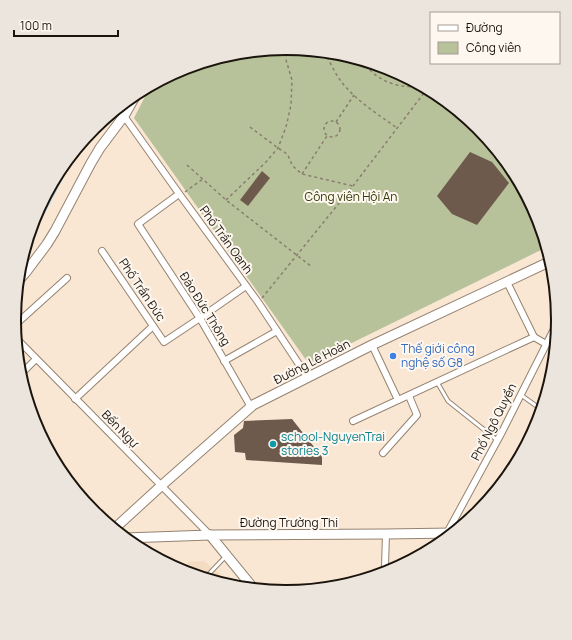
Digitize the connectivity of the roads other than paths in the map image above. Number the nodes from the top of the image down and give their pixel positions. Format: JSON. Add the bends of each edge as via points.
{"nodes":[{"id":1,"x":129,"y":107,"type":"edge"},
{"id":2,"x":124,"y":116,"type":"junction"},
{"id":3,"x":180,"y":194,"type":"junction"},
{"id":4,"x":102,"y":251,"type":"dead end"},
{"id":5,"x":545,"y":264,"type":"edge"},
{"id":6,"x":25,"y":273,"type":"edge"},
{"id":7,"x":67,"y":278,"type":"dead end"},
{"id":8,"x":507,"y":282,"type":"junction"},
{"id":9,"x":246,"y":286,"type":"junction"},
{"id":10,"x":200,"y":318,"type":"junction"},
{"id":11,"x":21,"y":320,"type":"edge"},
{"id":12,"x":153,"y":326,"type":"junction"},
{"id":13,"x":277,"y":331,"type":"junction"},
{"id":14,"x":550,"y":336,"type":"edge"},
{"id":15,"x":534,"y":337,"type":"junction"},
{"id":16,"x":546,"y":344,"type":"junction"},
{"id":17,"x":22,"y":345,"type":"edge"},
{"id":18,"x":372,"y":345,"type":"junction"},
{"id":19,"x":36,"y":359,"type":"junction"},
{"id":20,"x":224,"y":361,"type":"junction"},
{"id":21,"x":26,"y":369,"type":"edge"},
{"id":22,"x":308,"y":378,"type":"junction"},
{"id":23,"x":437,"y":382,"type":"junction"},
{"id":24,"x":520,"y":395,"type":"junction"},
{"id":25,"x":409,"y":396,"type":"junction"},
{"id":26,"x":75,"y":399,"type":"junction"},
{"id":27,"x":398,"y":400,"type":"junction"},
{"id":28,"x":537,"y":406,"type":"edge"},
{"id":29,"x":251,"y":407,"type":"junction"},
{"id":30,"x":353,"y":421,"type":"dead end"},
{"id":31,"x":498,"y":440,"type":"junction"},
{"id":32,"x":383,"y":453,"type":"dead end"},
{"id":33,"x":161,"y":486,"type":"junction"},
{"id":34,"x":118,"y":525,"type":"edge"},
{"id":35,"x":454,"y":525,"type":"edge"},
{"id":36,"x":386,"y":534,"type":"junction"},
{"id":37,"x":441,"y":534,"type":"edge"},
{"id":38,"x":210,"y":535,"type":"junction"},
{"id":39,"x":136,"y":538,"type":"edge"},
{"id":40,"x":226,"y":556,"type":"junction"},
{"id":41,"x":385,"y":566,"type":"edge"},
{"id":42,"x":209,"y":574,"type":"edge"},
{"id":43,"x":249,"y":583,"type":"edge"}],
"edges":[{"from":1,"to":2,"type":"street"},
{"from":2,"to":3,"type":"street","name":"Phố Trần Oanh"},
{"from":2,"to":6,"type":"street","via":[[100,148],[58,224]]},
{"from":3,"to":9,"type":"street","name":"Phố Trần Oanh"},
{"from":3,"to":10,"type":"street","name":"Đào Đức Thông","via":[[138,224]]},
{"from":4,"to":12,"type":"street","name":"Phố Trần Đức"},
{"from":5,"to":8,"type":"street","name":"Đường Lê Hoàn"},
{"from":7,"to":11,"type":"street"},
{"from":8,"to":15,"type":"street"},
{"from":8,"to":18,"type":"street","name":"Đường Lê Hoàn"},
{"from":9,"to":10,"type":"street"},
{"from":9,"to":13,"type":"street","name":"Phố Trần Oanh"},
{"from":10,"to":12,"type":"street","name":"Phố Trần Đức","via":[[164,342]]},
{"from":10,"to":20,"type":"street","name":"Đào Đức Thông"},
{"from":12,"to":26,"type":"street"},
{"from":13,"to":20,"type":"street"},
{"from":13,"to":22,"type":"street","name":"Phố Trần Oanh"},
{"from":14,"to":16,"type":"street","name":"Phố Ngô Quyền"},
{"from":15,"to":16,"type":"street"},
{"from":15,"to":23,"type":"street"},
{"from":16,"to":24,"type":"street","name":"Phố Ngô Quyền"},
{"from":17,"to":19,"type":"street","name":"Bến Ngự"},
{"from":18,"to":22,"type":"street","name":"Đường Lê Hoàn"},
{"from":18,"to":27,"type":"street"},
{"from":19,"to":21,"type":"street"},
{"from":19,"to":26,"type":"street","name":"Bến Ngự"},
{"from":20,"to":29,"type":"street","name":"Đào Đức Thông"},
{"from":22,"to":29,"type":"street","name":"Đường Lê Hoàn"},
{"from":23,"to":25,"type":"street"},
{"from":23,"to":31,"type":"lane","via":[[448,401]]},
{"from":24,"to":28,"type":"lane"},
{"from":24,"to":31,"type":"street","name":"Phố Ngô Quyền"},
{"from":25,"to":27,"type":"street"},
{"from":25,"to":32,"type":"street","via":[[417,415]]},
{"from":26,"to":33,"type":"street","name":"Bến Ngự"},
{"from":27,"to":30,"type":"street"},
{"from":29,"to":33,"type":"street","name":"Đường Lê Hoàn"},
{"from":31,"to":35,"type":"street","name":"Phố Ngô Quyền"},
{"from":33,"to":34,"type":"street","name":"Đường Lê Hoàn"},
{"from":33,"to":38,"type":"street","name":"Bến Ngự"},
{"from":36,"to":37,"type":"street","name":"Đường Trường Thi"},
{"from":36,"to":38,"type":"street","name":"Đường Trường Thi"},
{"from":36,"to":41,"type":"street"},
{"from":38,"to":39,"type":"street","name":"Đường Trường Thi"},
{"from":38,"to":40,"type":"street"},
{"from":40,"to":42,"type":"lane"},
{"from":40,"to":43,"type":"street"}]}
